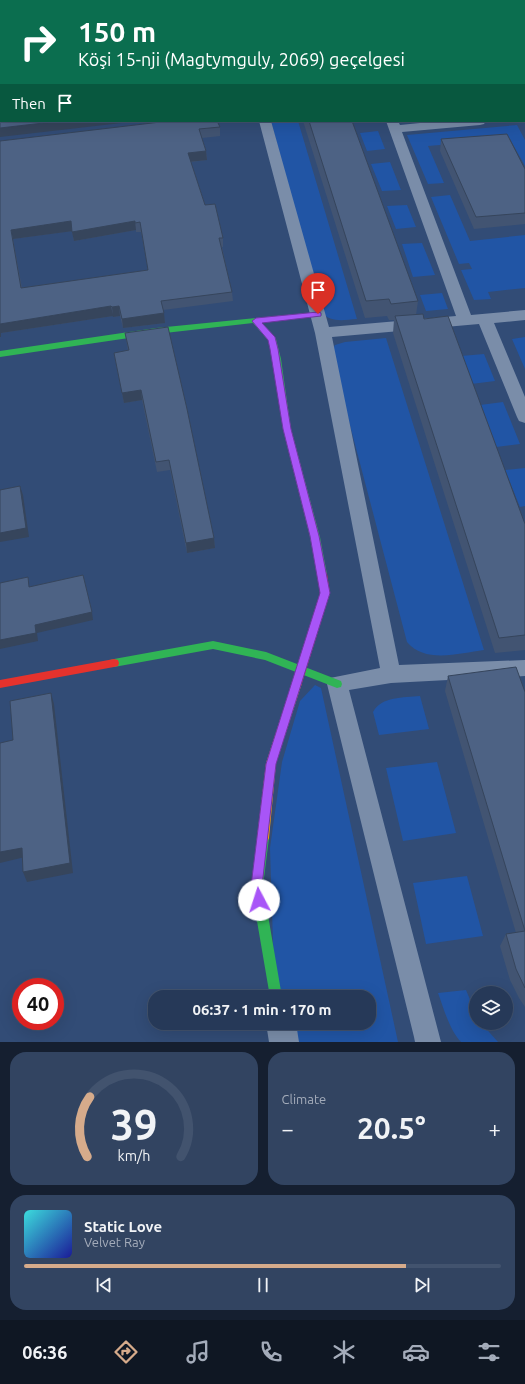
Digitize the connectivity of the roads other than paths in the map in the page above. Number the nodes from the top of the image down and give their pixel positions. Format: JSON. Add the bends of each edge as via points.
{"nodes":[{"id":1,"x":265,"y":122,"type":"edge"},
{"id":2,"x":458,"y":122,"type":"edge"},
{"id":3,"x":394,"y":125,"type":"edge"},
{"id":4,"x":318,"y":314,"type":"junction"},
{"id":5,"x":525,"y":315,"type":"edge"},
{"id":6,"x":484,"y":318,"type":"junction"},
{"id":7,"x":465,"y":320,"type":"junction"},
{"id":8,"x":256,"y":321,"type":"junction"},
{"id":9,"x":323,"y":333,"type":"junction"},
{"id":10,"x":0,"y":354,"type":"edge"},
{"id":11,"x":525,"y":417,"type":"edge"},
{"id":12,"x":525,"y":668,"type":"edge"},
{"id":13,"x":300,"y":669,"type":"junction"},
{"id":14,"x":391,"y":674,"type":"junction"},
{"id":15,"x":0,"y":684,"type":"edge"},
{"id":16,"x":337,"y":684,"type":"junction"},
{"id":17,"x":275,"y":990,"type":"edge"},
{"id":18,"x":281,"y":1030,"type":"edge"},
{"id":19,"x":284,"y":1042,"type":"edge"},
{"id":20,"x":428,"y":1042,"type":"edge"}],
"edges":[{"from":1,"to":4,"type":"lane"},
{"from":2,"to":3,"type":"lane"},
{"from":3,"to":7,"type":"lane"},
{"from":4,"to":8,"type":"street"},
{"from":4,"to":9,"type":"lane"},
{"from":5,"to":6,"type":"lane"},
{"from":6,"to":7,"type":"lane"},
{"from":6,"to":11,"type":"lane"},
{"from":7,"to":9,"type":"lane"},
{"from":8,"to":10,"type":"street","via":[[156,331]]},
{"from":8,"to":13,"type":"street","via":[[272,339],[287,429],[315,536],[325,593]]},
{"from":9,"to":14,"type":"lane"},
{"from":12,"to":14,"type":"lane"},
{"from":13,"to":15,"type":"street","via":[[266,656],[213,645]]},
{"from":13,"to":16,"type":"street"},
{"from":13,"to":17,"type":"street","via":[[271,764],[257,886]]},
{"from":14,"to":16,"type":"lane"},
{"from":16,"to":20,"type":"lane"},
{"from":18,"to":19,"type":"street"}]}
